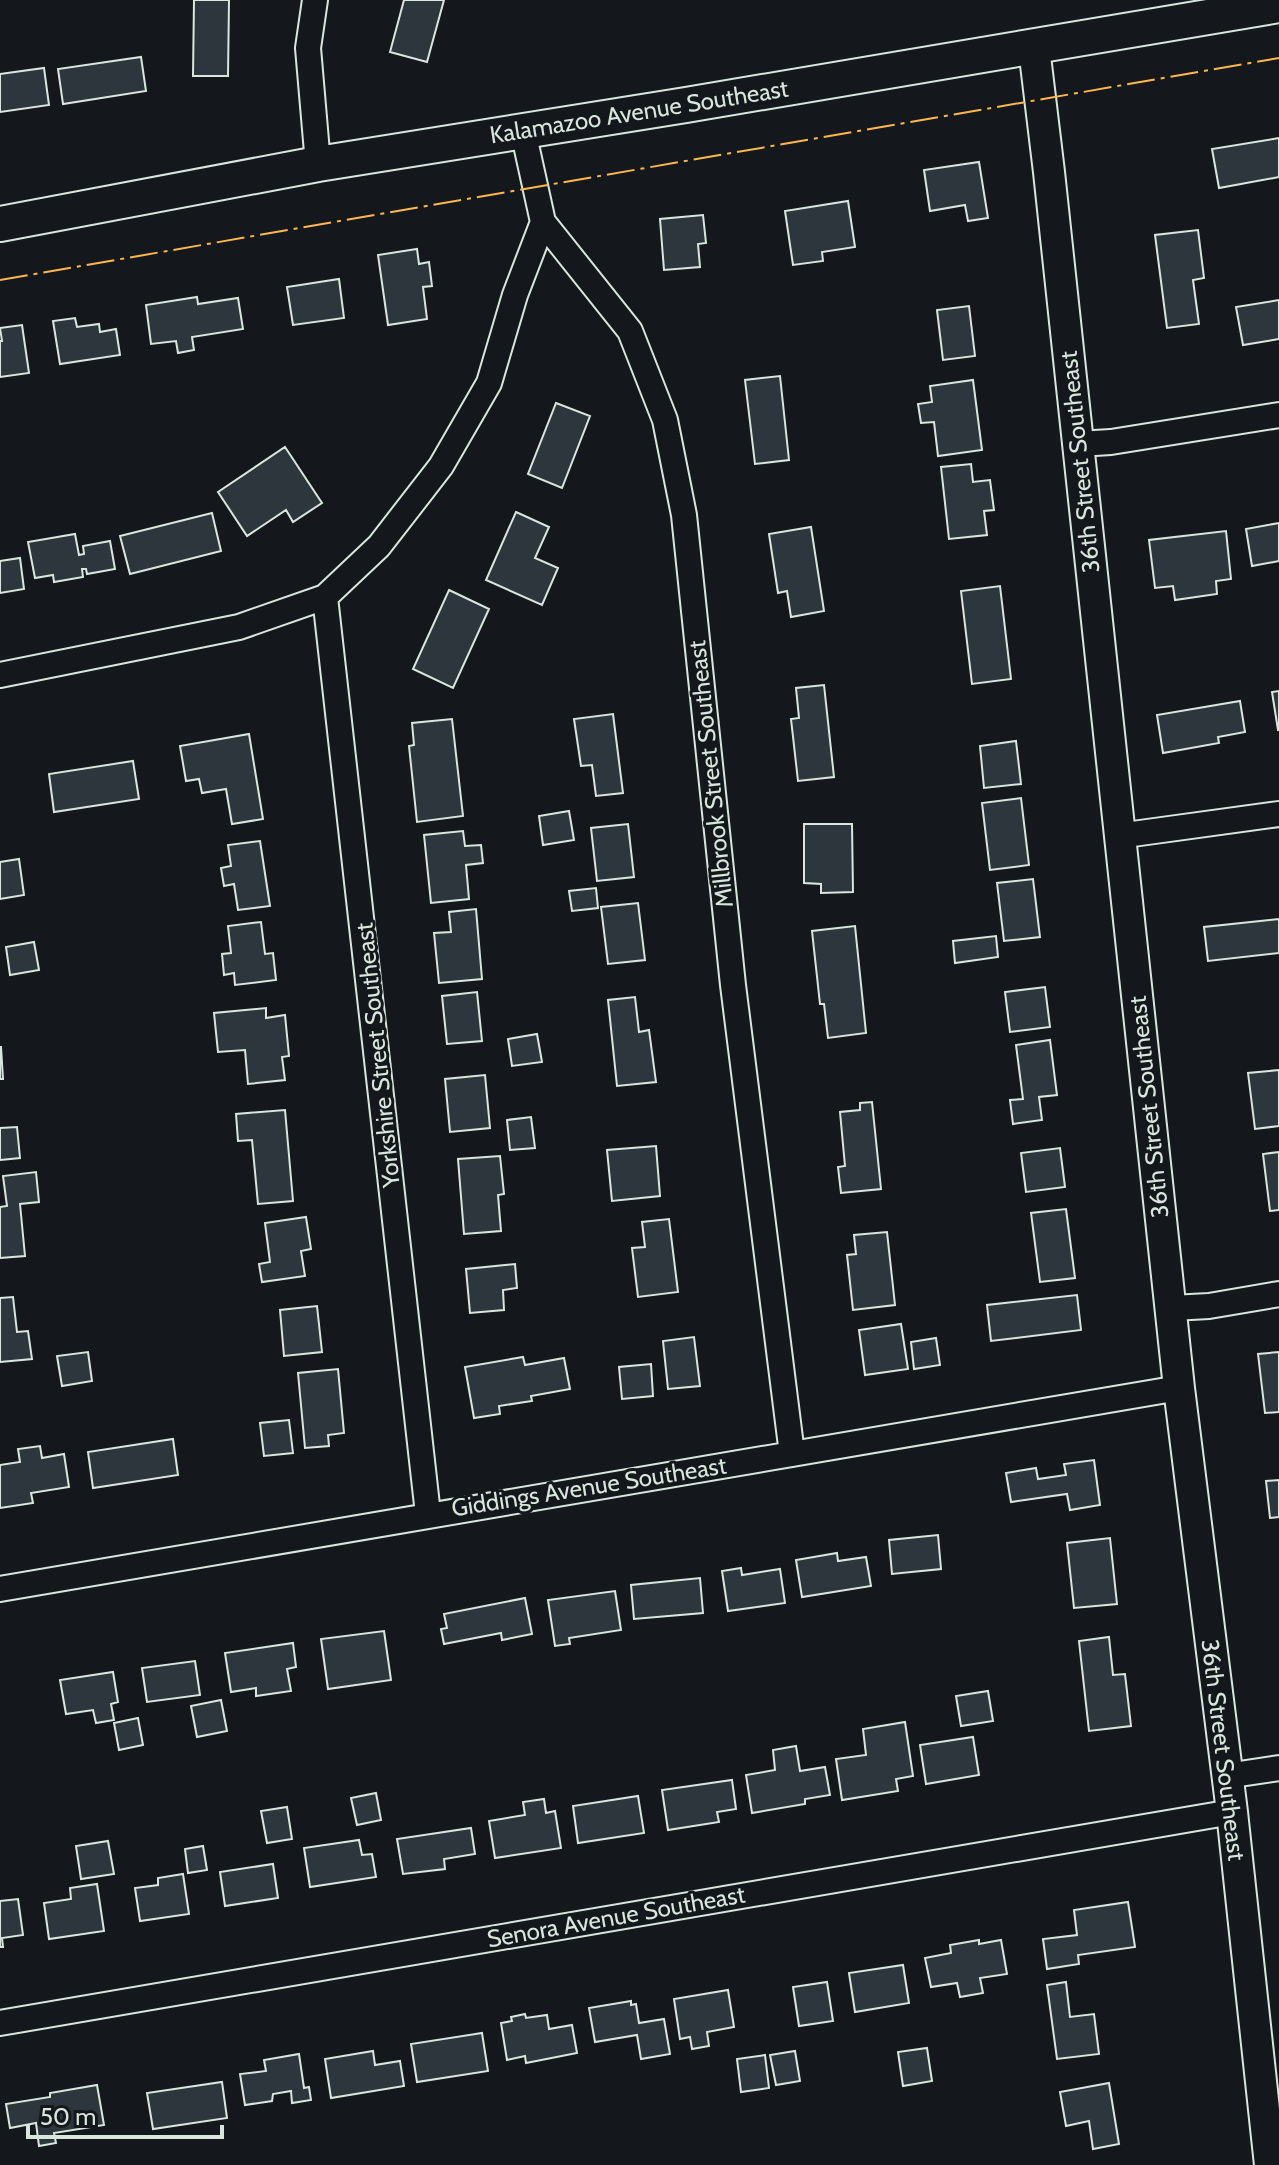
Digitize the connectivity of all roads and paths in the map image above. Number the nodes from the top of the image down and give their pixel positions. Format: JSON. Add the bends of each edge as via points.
{"nodes":[{"id":1,"x":315,"y":0,"type":"edge"},
{"id":2,"x":1279,"y":5,"type":"edge"},
{"id":3,"x":1034,"y":48,"type":"junction"},
{"id":4,"x":523,"y":131,"type":"junction"},
{"id":5,"x":318,"y":164,"type":"junction"},
{"id":6,"x":543,"y":222,"type":"junction"},
{"id":7,"x":0,"y":224,"type":"edge"},
{"id":8,"x":1279,"y":415,"type":"edge"},
{"id":9,"x":1078,"y":444,"type":"junction"},
{"id":10,"x":325,"y":597,"type":"junction"},
{"id":11,"x":0,"y":675,"type":"edge"},
{"id":12,"x":1279,"y":814,"type":"edge"},
{"id":13,"x":1118,"y":836,"type":"junction"},
{"id":14,"x":1279,"y":1294,"type":"edge"},
{"id":15,"x":1172,"y":1308,"type":"junction"},
{"id":16,"x":1179,"y":1388,"type":"junction"},
{"id":17,"x":792,"y":1454,"type":"junction"},
{"id":18,"x":428,"y":1514,"type":"junction"},
{"id":19,"x":0,"y":1589,"type":"edge"},
{"id":20,"x":1279,"y":1768,"type":"edge"},
{"id":21,"x":1226,"y":1776,"type":"junction"},
{"id":22,"x":1232,"y":1812,"type":"junction"},
{"id":23,"x":0,"y":2023,"type":"edge"},
{"id":24,"x":1270,"y":2165,"type":"edge"}],
"edges":[{"from":1,"to":5,"type":"street","via":[[308,48]]},
{"from":2,"to":3,"type":"main road","name":"Kalamazoo Avenue Southeast"},
{"from":3,"to":4,"type":"main road","name":"Kalamazoo Avenue Southeast"},
{"from":3,"to":9,"type":"street","name":"36th Street Southeast"},
{"from":4,"to":5,"type":"main road","name":"Kalamazoo Avenue Southeast"},
{"from":4,"to":6,"type":"street","name":"Millbrook Street Southeast"},
{"from":5,"to":7,"type":"main road","name":"Kalamazoo Avenue Southeast"},
{"from":6,"to":10,"type":"street","via":[[489,383],[441,466],[379,546]]},
{"from":6,"to":17,"type":"street","name":"Millbrook Street Southeast","via":[[630,331],[668,434],[684,515],[733,985]]},
{"from":8,"to":9,"type":"street"},
{"from":9,"to":13,"type":"street","name":"36th Street Southeast"},
{"from":10,"to":11,"type":"street","via":[[239,627]]},
{"from":10,"to":18,"type":"street","name":"Yorkshire Street Southeast"},
{"from":12,"to":13,"type":"street"},
{"from":13,"to":15,"type":"street","name":"36th Street Southeast"},
{"from":14,"to":15,"type":"street"},
{"from":15,"to":16,"type":"street","name":"36th Street Southeast"},
{"from":16,"to":17,"type":"street","name":"Giddings Avenue Southeast"},
{"from":16,"to":21,"type":"street","name":"36th Street Southeast"},
{"from":17,"to":18,"type":"street","name":"Giddings Avenue Southeast"},
{"from":18,"to":19,"type":"street","name":"Giddings Avenue Southeast"},
{"from":20,"to":21,"type":"street"},
{"from":21,"to":22,"type":"street","name":"36th Street Southeast"},
{"from":22,"to":23,"type":"street","name":"Senora Avenue Southeast"},
{"from":22,"to":24,"type":"street","name":"36th Street Southeast"}]}
